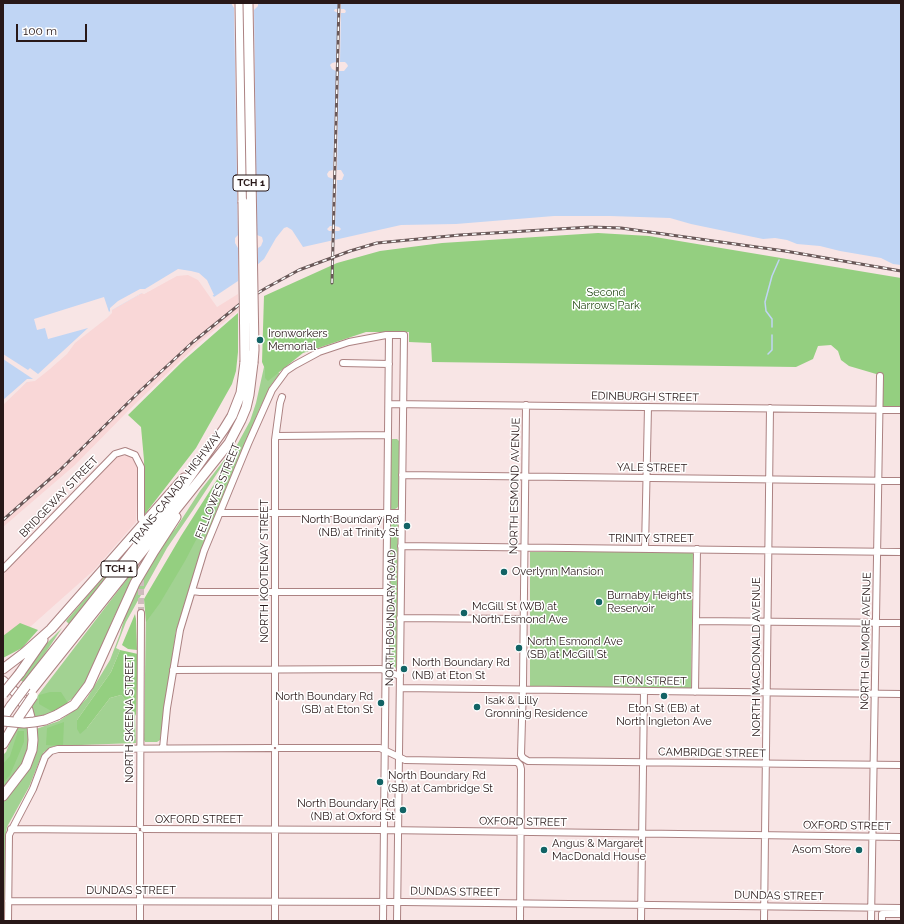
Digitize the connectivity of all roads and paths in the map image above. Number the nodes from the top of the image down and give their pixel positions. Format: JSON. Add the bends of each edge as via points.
{"nodes":[{"id":1,"x":240,"y":3,"type":"edge"},
{"id":2,"x":248,"y":3,"type":"edge"},
{"id":3,"x":390,"y":335,"type":"junction"},
{"id":4,"x":404,"y":335,"type":"joint"},
{"id":5,"x":249,"y":363,"type":"junction"},
{"id":6,"x":343,"y":363,"type":"dead end"},
{"id":7,"x":389,"y":364,"type":"junction"},
{"id":8,"x":880,"y":376,"type":"dead end"},
{"id":9,"x":282,"y":397,"type":"dead end"},
{"id":10,"x":389,"y":404,"type":"junction"},
{"id":11,"x":403,"y":404,"type":"junction"},
{"id":12,"x":526,"y":405,"type":"junction"},
{"id":13,"x":648,"y":407,"type":"junction"},
{"id":14,"x":770,"y":408,"type":"junction"},
{"id":15,"x":879,"y":410,"type":"junction"},
{"id":16,"x":901,"y":410,"type":"edge"},
{"id":17,"x":388,"y":435,"type":"junction"},
{"id":18,"x":276,"y":436,"type":"junction"},
{"id":19,"x":209,"y":451,"type":"junction"},
{"id":20,"x":218,"y":457,"type":"junction"},
{"id":21,"x":402,"y":475,"type":"junction"},
{"id":22,"x":525,"y":476,"type":"junction"},
{"id":23,"x":647,"y":478,"type":"junction"},
{"id":24,"x":769,"y":480,"type":"junction"},
{"id":25,"x":879,"y":480,"type":"junction"},
{"id":26,"x":901,"y":481,"type":"edge"},
{"id":27,"x":221,"y":513,"type":"junction"},
{"id":28,"x":388,"y":513,"type":"junction"},
{"id":29,"x":402,"y":513,"type":"junction"},
{"id":30,"x":275,"y":514,"type":"junction"},
{"id":31,"x":141,"y":519,"type":"dead end"},
{"id":32,"x":401,"y":546,"type":"junction"},
{"id":33,"x":524,"y":548,"type":"junction"},
{"id":34,"x":645,"y":549,"type":"junction"},
{"id":35,"x":696,"y":549,"type":"junction"},
{"id":36,"x":768,"y":550,"type":"junction"},
{"id":37,"x":878,"y":551,"type":"junction"},
{"id":38,"x":901,"y":552,"type":"edge"},
{"id":39,"x":3,"y":570,"type":"edge"},
{"id":40,"x":192,"y":591,"type":"junction"},
{"id":41,"x":386,"y":592,"type":"junction"},
{"id":42,"x":275,"y":593,"type":"junction"},
{"id":43,"x":141,"y":613,"type":"tunnel mouth"},
{"id":44,"x":400,"y":618,"type":"junction"},
{"id":45,"x":523,"y":619,"type":"junction"},
{"id":46,"x":696,"y":621,"type":"junction"},
{"id":47,"x":767,"y":622,"type":"junction"},
{"id":48,"x":876,"y":623,"type":"junction"},
{"id":49,"x":901,"y":623,"type":"edge"},
{"id":50,"x":51,"y":629,"type":"junction"},
{"id":51,"x":4,"y":668,"type":"edge"},
{"id":52,"x":174,"y":670,"type":"junction"},
{"id":53,"x":275,"y":670,"type":"junction"},
{"id":54,"x":386,"y":671,"type":"junction"},
{"id":55,"x":400,"y":676,"type":"junction"},
{"id":56,"x":3,"y":681,"type":"edge"},
{"id":57,"x":400,"y":688,"type":"junction"},
{"id":58,"x":523,"y":690,"type":"junction"},
{"id":59,"x":30,"y":691,"type":"junction"},
{"id":60,"x":644,"y":691,"type":"junction"},
{"id":61,"x":695,"y":692,"type":"junction"},
{"id":62,"x":767,"y":693,"type":"junction"},
{"id":63,"x":3,"y":694,"type":"edge"},
{"id":64,"x":875,"y":694,"type":"junction"},
{"id":65,"x":901,"y":694,"type":"edge"},
{"id":66,"x":14,"y":712,"type":"junction"},
{"id":67,"x":3,"y":719,"type":"edge"},
{"id":68,"x":3,"y":731,"type":"edge"},
{"id":69,"x":3,"y":744,"type":"edge"},
{"id":70,"x":140,"y":748,"type":"junction"},
{"id":71,"x":163,"y":748,"type":"junction"},
{"id":72,"x":275,"y":748,"type":"junction"},
{"id":73,"x":385,"y":751,"type":"junction"},
{"id":74,"x":399,"y":757,"type":"junction"},
{"id":75,"x":521,"y":761,"type":"junction"},
{"id":76,"x":643,"y":762,"type":"junction"},
{"id":77,"x":766,"y":763,"type":"junction"},
{"id":78,"x":874,"y":765,"type":"junction"},
{"id":79,"x":901,"y":766,"type":"edge"},
{"id":80,"x":3,"y":796,"type":"edge"},
{"id":81,"x":11,"y":829,"type":"junction"},
{"id":82,"x":140,"y":830,"type":"junction"},
{"id":83,"x":275,"y":830,"type":"junction"},
{"id":84,"x":384,"y":830,"type":"junction"},
{"id":85,"x":398,"y":830,"type":"junction"},
{"id":86,"x":521,"y":832,"type":"junction"},
{"id":87,"x":643,"y":833,"type":"junction"},
{"id":88,"x":765,"y":835,"type":"junction"},
{"id":89,"x":873,"y":837,"type":"junction"},
{"id":90,"x":901,"y":837,"type":"edge"},
{"id":91,"x":8,"y":901,"type":"junction"},
{"id":92,"x":140,"y":901,"type":"junction"},
{"id":93,"x":275,"y":901,"type":"junction"},
{"id":94,"x":384,"y":902,"type":"junction"},
{"id":95,"x":397,"y":902,"type":"junction"},
{"id":96,"x":520,"y":903,"type":"junction"},
{"id":97,"x":642,"y":904,"type":"junction"},
{"id":98,"x":764,"y":906,"type":"junction"},
{"id":99,"x":872,"y":907,"type":"junction"},
{"id":100,"x":901,"y":908,"type":"edge"},
{"id":101,"x":901,"y":914,"type":"edge"},
{"id":102,"x":8,"y":921,"type":"edge"},
{"id":103,"x":140,"y":921,"type":"edge"},
{"id":104,"x":276,"y":921,"type":"edge"},
{"id":105,"x":383,"y":921,"type":"edge"},
{"id":106,"x":397,"y":921,"type":"edge"},
{"id":107,"x":520,"y":921,"type":"edge"},
{"id":108,"x":641,"y":921,"type":"edge"},
{"id":109,"x":764,"y":921,"type":"edge"},
{"id":110,"x":871,"y":921,"type":"edge"},
{"id":111,"x":882,"y":921,"type":"edge"}],
"edges":[{"from":1,"to":5,"type":"highway","number":"TCH 1","bridge":true},
{"from":2,"to":5,"type":"highway","number":"TCH 1","bridge":true,"via":[[254,350]]},
{"from":3,"to":4,"type":"street","name":"FELLOWES STREET"},
{"from":3,"to":7,"type":"street","name":"NORTH BOUNDARY ROAD"},
{"from":3,"to":27,"type":"street","name":"FELLOWES STREET","via":[[349,342],[322,351],[295,365],[282,376],[266,403]]},
{"from":4,"to":11,"type":"street","name":"NORTH BOUNDARY ROAD"},
{"from":5,"to":19,"type":"highway","name":"TRANS-CANADA HIGHWAY","number":"TCH 1","via":[[232,416]]},
{"from":5,"to":20,"type":"highway","name":"TRANS-CANADA HIGHWAY","number":"TCH 1","via":[[249,395],[244,414]]},
{"from":6,"to":7,"type":"street"},
{"from":7,"to":10,"type":"street","name":"NORTH BOUNDARY ROAD"},
{"from":8,"to":15,"type":"street","name":"NORTH GILMORE AVENUE"},
{"from":9,"to":18,"type":"street","name":"NORTH KOOTENAY STREET"},
{"from":10,"to":11,"type":"street","name":"EDINBURGH STREET"},
{"from":10,"to":17,"type":"street","name":"NORTH BOUNDARY ROAD"},
{"from":11,"to":12,"type":"street","name":"EDINBURGH STREET"},
{"from":11,"to":21,"type":"street","name":"NORTH BOUNDARY ROAD"},
{"from":12,"to":13,"type":"street","name":"EDINBURGH STREET"},
{"from":12,"to":22,"type":"street","name":"NORTH ESMOND AVENUE"},
{"from":13,"to":14,"type":"street","name":"EDINBURGH STREET"},
{"from":13,"to":23,"type":"street"},
{"from":14,"to":15,"type":"street","name":"EDINBURGH STREET"},
{"from":14,"to":24,"type":"street","name":"NORTH MACDONALD AVENUE"},
{"from":15,"to":16,"type":"street","name":"EDINBURGH STREET"},
{"from":15,"to":25,"type":"street","name":"NORTH GILMORE AVENUE"},
{"from":17,"to":18,"type":"street"},
{"from":17,"to":28,"type":"street","name":"NORTH BOUNDARY ROAD"},
{"from":18,"to":30,"type":"street","name":"NORTH KOOTENAY STREET"},
{"from":19,"to":50,"type":"highway"},
{"from":19,"to":59,"type":"highway","name":"TRANS-CANADA HIGHWAY","number":"TCH 1"},
{"from":20,"to":59,"type":"highway","name":"TRANS-CANADA HIGHWAY","number":"TCH 1"},
{"from":20,"to":67,"type":"highway","bridge":true,"via":[[174,519],[134,583],[85,692],[74,705],[45,720],[24,723]]},
{"from":21,"to":22,"type":"street","name":"YALE STREET"},
{"from":21,"to":29,"type":"street","name":"NORTH BOUNDARY ROAD"},
{"from":22,"to":23,"type":"street","name":"YALE STREET"},
{"from":22,"to":33,"type":"street","name":"NORTH ESMOND AVENUE"},
{"from":23,"to":24,"type":"street","name":"YALE STREET"},
{"from":23,"to":34,"type":"street"},
{"from":24,"to":25,"type":"street","name":"YALE STREET"},
{"from":24,"to":36,"type":"street","name":"NORTH MACDONALD AVENUE"},
{"from":25,"to":26,"type":"street","name":"YALE STREET"},
{"from":25,"to":37,"type":"street","name":"NORTH GILMORE AVENUE"},
{"from":27,"to":30,"type":"street"},
{"from":27,"to":40,"type":"street","name":"FELLOWES STREET","via":[[204,551]]},
{"from":28,"to":29,"type":"street"},
{"from":28,"to":30,"type":"street"},
{"from":28,"to":41,"type":"street","name":"NORTH BOUNDARY ROAD"},
{"from":29,"to":32,"type":"street","name":"NORTH BOUNDARY ROAD"},
{"from":30,"to":42,"type":"street","name":"NORTH KOOTENAY STREET"},
{"from":31,"to":39,"type":"street","name":"BRIDGEWAY STREET","via":[[141,467],[135,455],[125,452],[116,454]]},
{"from":32,"to":33,"type":"street","name":"TRINITY STREET"},
{"from":32,"to":44,"type":"street","name":"NORTH BOUNDARY ROAD"},
{"from":33,"to":34,"type":"street","name":"TRINITY STREET"},
{"from":33,"to":45,"type":"street","name":"NORTH ESMOND AVENUE"},
{"from":34,"to":35,"type":"street","name":"TRINITY STREET"},
{"from":35,"to":36,"type":"street","name":"TRINITY STREET"},
{"from":35,"to":46,"type":"street"},
{"from":36,"to":37,"type":"street","name":"TRINITY STREET"},
{"from":36,"to":47,"type":"street","name":"NORTH MACDONALD AVENUE"},
{"from":37,"to":38,"type":"street","name":"TRINITY STREET"},
{"from":37,"to":48,"type":"street","name":"NORTH GILMORE AVENUE"},
{"from":40,"to":42,"type":"street"},
{"from":40,"to":52,"type":"street","name":"FELLOWES STREET","via":[[180,630]]},
{"from":41,"to":42,"type":"street"},
{"from":41,"to":54,"type":"street","name":"NORTH BOUNDARY ROAD"},
{"from":42,"to":53,"type":"street","name":"NORTH KOOTENAY STREET"},
{"from":43,"to":70,"type":"street","name":"NORTH SKEENA STREET"},
{"from":44,"to":45,"type":"street"},
{"from":44,"to":55,"type":"street","name":"NORTH BOUNDARY ROAD"},
{"from":45,"to":58,"type":"street","name":"NORTH ESMOND AVENUE"},
{"from":46,"to":47,"type":"street"},
{"from":46,"to":61,"type":"street"},
{"from":47,"to":48,"type":"street"},
{"from":47,"to":62,"type":"street","name":"NORTH MACDONALD AVENUE"},
{"from":48,"to":49,"type":"street"},
{"from":48,"to":64,"type":"street","name":"NORTH GILMORE AVENUE"},
{"from":50,"to":51,"type":"highway"},
{"from":50,"to":63,"type":"highway","bridge":true},
{"from":52,"to":53,"type":"street"},
{"from":52,"to":71,"type":"street","name":"FELLOWES STREET"},
{"from":53,"to":54,"type":"street"},
{"from":53,"to":72,"type":"street","name":"NORTH KOOTENAY STREET"},
{"from":54,"to":55,"type":"street"},
{"from":54,"to":73,"type":"street","name":"NORTH BOUNDARY ROAD"},
{"from":55,"to":57,"type":"street","name":"NORTH BOUNDARY ROAD"},
{"from":56,"to":80,"type":"highway","via":[[28,710],[33,740],[26,766]]},
{"from":57,"to":58,"type":"street","name":"ETON STREET"},
{"from":57,"to":74,"type":"street","name":"NORTH BOUNDARY ROAD"},
{"from":58,"to":60,"type":"street","name":"ETON STREET"},
{"from":58,"to":75,"type":"street","name":"NORTH ESMOND AVENUE"},
{"from":59,"to":66,"type":"highway","name":"TRANS-CANADA HIGHWAY","number":"TCH 1"},
{"from":60,"to":61,"type":"street","name":"ETON STREET"},
{"from":60,"to":76,"type":"street"},
{"from":61,"to":62,"type":"street","name":"ETON STREET"},
{"from":62,"to":64,"type":"street","name":"ETON STREET"},
{"from":62,"to":77,"type":"street","name":"NORTH MACDONALD AVENUE"},
{"from":64,"to":65,"type":"street","name":"ETON STREET"},
{"from":64,"to":78,"type":"street","name":"NORTH GILMORE AVENUE"},
{"from":66,"to":67,"type":"highway","name":"TRANS-CANADA HIGHWAY","number":"TCH 1"},
{"from":66,"to":68,"type":"highway","name":"TRANS-CANADA HIGHWAY","number":"TCH 1"},
{"from":66,"to":69,"type":"highway"},
{"from":70,"to":71,"type":"street","name":"CAMBRIDGE STREET"},
{"from":70,"to":81,"type":"street","name":"CAMBRIDGE STREET","via":[[51,751],[47,754],[33,789]]},
{"from":70,"to":82,"type":"street","name":"NORTH SKEENA STREET"},
{"from":71,"to":72,"type":"street","name":"CAMBRIDGE STREET"},
{"from":72,"to":73,"type":"street","name":"CAMBRIDGE STREET","via":[[380,748]]},
{"from":72,"to":83,"type":"street","name":"NORTH KOOTENAY STREET"},
{"from":73,"to":74,"type":"street","name":"CAMBRIDGE STREET"},
{"from":73,"to":84,"type":"street","name":"NORTH BOUNDARY ROAD"},
{"from":74,"to":75,"type":"street","name":"CAMBRIDGE STREET","via":[[405,760]]},
{"from":74,"to":85,"type":"street","name":"NORTH BOUNDARY ROAD"},
{"from":75,"to":76,"type":"street","name":"CAMBRIDGE STREET"},
{"from":75,"to":86,"type":"street","name":"NORTH ESMOND AVENUE"},
{"from":76,"to":77,"type":"street","name":"CAMBRIDGE STREET"},
{"from":76,"to":87,"type":"street"},
{"from":77,"to":78,"type":"street","name":"CAMBRIDGE STREET"},
{"from":77,"to":88,"type":"street","name":"NORTH MACDONALD AVENUE"},
{"from":78,"to":79,"type":"street","name":"CAMBRIDGE STREET"},
{"from":78,"to":89,"type":"street","name":"NORTH GILMORE AVENUE"},
{"from":81,"to":82,"type":"street","name":"OXFORD STREET"},
{"from":81,"to":91,"type":"street"},
{"from":82,"to":83,"type":"street","name":"OXFORD STREET"},
{"from":82,"to":92,"type":"street","name":"NORTH SKEENA STREET"},
{"from":83,"to":84,"type":"street","name":"OXFORD STREET"},
{"from":83,"to":93,"type":"street","name":"NORTH KOOTENAY STREET"},
{"from":84,"to":85,"type":"street","name":"OXFORD STREET"},
{"from":84,"to":94,"type":"street","name":"NORTH BOUNDARY ROAD"},
{"from":85,"to":86,"type":"street","name":"OXFORD STREET"},
{"from":85,"to":95,"type":"street","name":"NORTH BOUNDARY ROAD"},
{"from":86,"to":87,"type":"street","name":"OXFORD STREET"},
{"from":86,"to":96,"type":"street","name":"NORTH ESMOND AVENUE"},
{"from":87,"to":88,"type":"street","name":"OXFORD STREET"},
{"from":87,"to":97,"type":"street"},
{"from":88,"to":89,"type":"street","name":"OXFORD STREET"},
{"from":88,"to":98,"type":"street","name":"NORTH MACDONALD AVENUE"},
{"from":89,"to":90,"type":"street","name":"OXFORD STREET"},
{"from":89,"to":99,"type":"street","name":"NORTH GILMORE AVENUE"},
{"from":91,"to":92,"type":"street","name":"DUNDAS STREET"},
{"from":91,"to":102,"type":"street"},
{"from":92,"to":93,"type":"street","name":"DUNDAS STREET"},
{"from":92,"to":103,"type":"street","name":"NORTH SKEENA STREET"},
{"from":93,"to":94,"type":"street","name":"DUNDAS STREET"},
{"from":93,"to":104,"type":"street","name":"NORTH KOOTENAY STREET"},
{"from":94,"to":95,"type":"street","name":"DUNDAS STREET"},
{"from":94,"to":105,"type":"street","name":"NORTH BOUNDARY ROAD"},
{"from":95,"to":96,"type":"street","name":"DUNDAS STREET"},
{"from":95,"to":106,"type":"street","name":"NORTH BOUNDARY ROAD"},
{"from":96,"to":97,"type":"street","name":"DUNDAS STREET"},
{"from":96,"to":107,"type":"street","name":"NORTH ESMOND AVENUE"},
{"from":97,"to":98,"type":"street","name":"DUNDAS STREET"},
{"from":97,"to":108,"type":"street"},
{"from":98,"to":99,"type":"street","name":"DUNDAS STREET"},
{"from":98,"to":109,"type":"street","name":"NORTH MACDONALD AVENUE"},
{"from":99,"to":100,"type":"street","name":"DUNDAS STREET"},
{"from":99,"to":110,"type":"street","name":"NORTH GILMORE AVENUE"},
{"from":101,"to":111,"type":"street","via":[[882,914]]}]}
